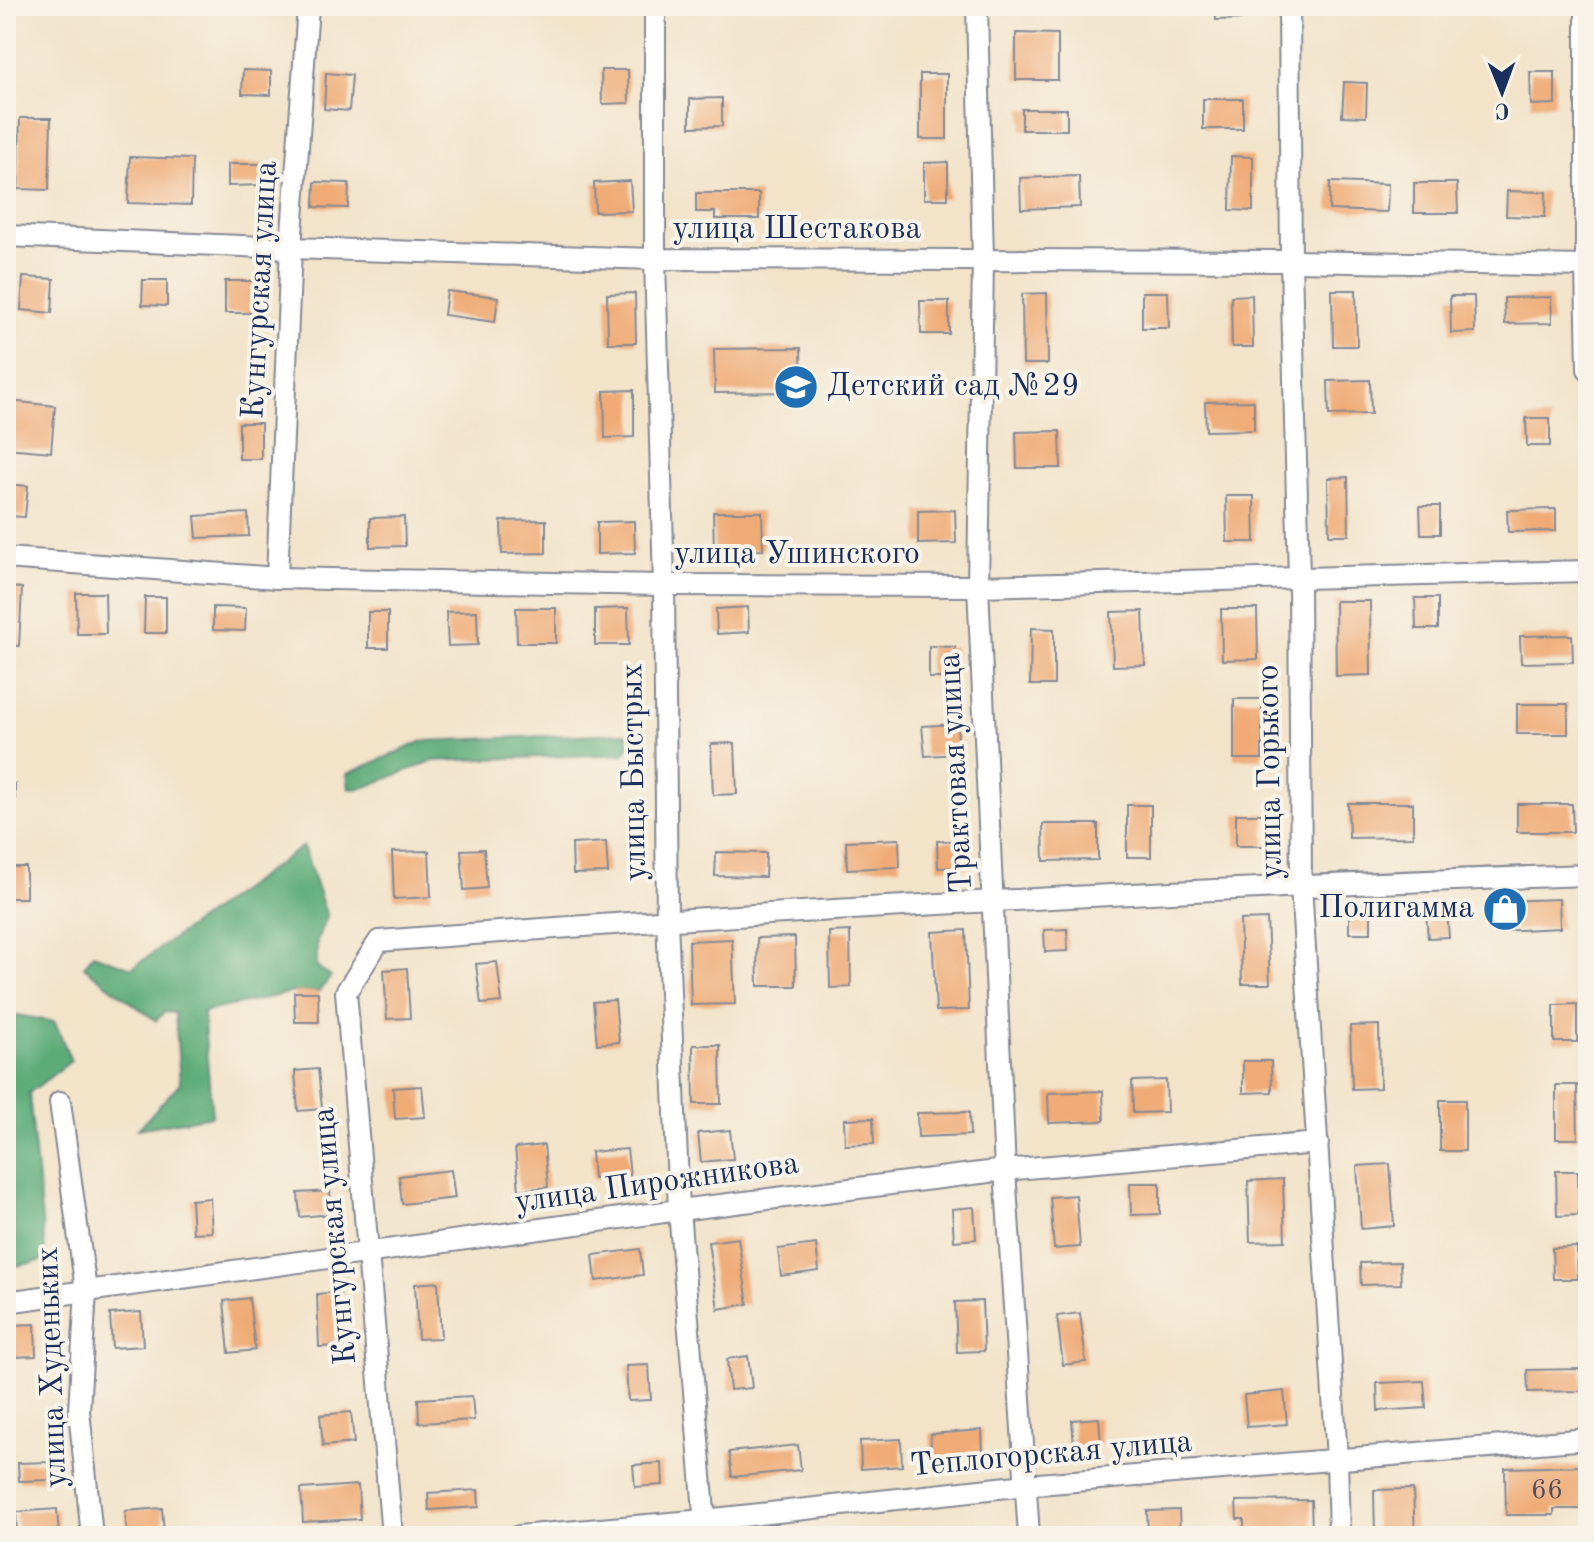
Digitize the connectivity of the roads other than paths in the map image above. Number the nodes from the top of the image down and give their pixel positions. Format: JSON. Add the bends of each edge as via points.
{"nodes":[{"id":1,"x":308,"y":6,"type":"edge"},
{"id":2,"x":655,"y":6,"type":"edge"},
{"id":3,"x":977,"y":6,"type":"edge"},
{"id":4,"x":1289,"y":6,"type":"edge"},
{"id":5,"x":1586,"y":6,"type":"edge"},
{"id":6,"x":6,"y":236,"type":"edge"},
{"id":7,"x":291,"y":248,"type":"junction"},
{"id":8,"x":655,"y":259,"type":"junction"},
{"id":9,"x":983,"y":261,"type":"junction"},
{"id":10,"x":1291,"y":261,"type":"junction"},
{"id":11,"x":1587,"y":266,"type":"edge"},
{"id":12,"x":1588,"y":369,"type":"edge"},
{"id":13,"x":6,"y":558,"type":"edge"},
{"id":14,"x":1588,"y":571,"type":"edge"},
{"id":15,"x":277,"y":578,"type":"junction"},
{"id":16,"x":1299,"y":579,"type":"junction"},
{"id":17,"x":664,"y":585,"type":"junction"},
{"id":18,"x":978,"y":586,"type":"junction"},
{"id":19,"x":1588,"y":875,"type":"edge"},
{"id":20,"x":1301,"y":885,"type":"junction"},
{"id":21,"x":993,"y":901,"type":"junction"},
{"id":22,"x":667,"y":919,"type":"junction"},
{"id":23,"x":60,"y":1102,"type":"dead end"},
{"id":24,"x":1318,"y":1143,"type":"junction"},
{"id":25,"x":1005,"y":1170,"type":"junction"},
{"id":26,"x":679,"y":1210,"type":"junction"},
{"id":27,"x":368,"y":1254,"type":"junction"},
{"id":28,"x":86,"y":1290,"type":"junction"},
{"id":29,"x":6,"y":1302,"type":"edge"},
{"id":30,"x":1588,"y":1439,"type":"edge"},
{"id":31,"x":1337,"y":1459,"type":"junction"},
{"id":32,"x":1026,"y":1485,"type":"junction"},
{"id":33,"x":705,"y":1528,"type":"edge"},
{"id":34,"x":92,"y":1536,"type":"edge"},
{"id":35,"x":392,"y":1536,"type":"edge"},
{"id":36,"x":519,"y":1536,"type":"edge"},
{"id":37,"x":1029,"y":1536,"type":"edge"},
{"id":38,"x":1339,"y":1536,"type":"edge"}],
"edges":[{"from":1,"to":7,"type":"street","name":"Кунгурская улица"},
{"from":2,"to":8,"type":"street","name":"улица Быстрых"},
{"from":3,"to":9,"type":"street","name":"Трактовая улица"},
{"from":4,"to":10,"type":"street","name":"улица Горького"},
{"from":5,"to":11,"type":"street"},
{"from":6,"to":7,"type":"street","name":"улица Шестакова"},
{"from":7,"to":8,"type":"street","name":"улица Шестакова"},
{"from":7,"to":15,"type":"street","name":"Кунгурская улица"},
{"from":8,"to":9,"type":"street","name":"улица Шестакова"},
{"from":8,"to":17,"type":"street","name":"улица Быстрых"},
{"from":9,"to":10,"type":"street","name":"улица Шестакова"},
{"from":9,"to":18,"type":"street","name":"Трактовая улица"},
{"from":10,"to":11,"type":"street","name":"улица Шестакова"},
{"from":10,"to":16,"type":"street","name":"улица Горького"},
{"from":11,"to":12,"type":"street"},
{"from":13,"to":15,"type":"street","name":"улица Ушинского"},
{"from":14,"to":16,"type":"street","name":"улица Ушинского"},
{"from":15,"to":17,"type":"street","name":"улица Ушинского"},
{"from":16,"to":18,"type":"street","name":"улица Ушинского"},
{"from":16,"to":20,"type":"street","name":"улица Горького"},
{"from":17,"to":18,"type":"street","name":"улица Ушинского"},
{"from":17,"to":22,"type":"street","name":"улица Быстрых"},
{"from":18,"to":21,"type":"street","name":"Трактовая улица"},
{"from":19,"to":20,"type":"street"},
{"from":20,"to":21,"type":"street"},
{"from":20,"to":24,"type":"street","name":"улица Горького"},
{"from":21,"to":22,"type":"street"},
{"from":21,"to":25,"type":"street","name":"Трактовая улица"},
{"from":22,"to":26,"type":"street","name":"улица Быстрых"},
{"from":22,"to":27,"type":"street","name":"Кунгурская улица","via":[[379,941],[346,992]]},
{"from":23,"to":28,"type":"street","name":"улица Худеньких"},
{"from":24,"to":25,"type":"street","name":"улица Пирожникова"},
{"from":24,"to":31,"type":"street","name":"улица Горького"},
{"from":25,"to":26,"type":"street","name":"улица Пирожникова"},
{"from":25,"to":32,"type":"street","name":"Трактовая улица"},
{"from":26,"to":27,"type":"street","name":"улица Пирожникова"},
{"from":26,"to":33,"type":"street","name":"улица Быстрых"},
{"from":27,"to":28,"type":"street","name":"улица Пирожникова"},
{"from":27,"to":35,"type":"street","name":"Кунгурская улица"},
{"from":28,"to":29,"type":"street","name":"улица Пирожникова"},
{"from":28,"to":34,"type":"street","name":"улица Худеньких","via":[[79,1411]]},
{"from":30,"to":31,"type":"street","name":"Теплогорская улица"},
{"from":31,"to":32,"type":"street","name":"Теплогорская улица"},
{"from":31,"to":38,"type":"street","name":"улица Горького"},
{"from":32,"to":33,"type":"street","name":"Теплогорская улица"},
{"from":32,"to":37,"type":"street","name":"Трактовая улица"},
{"from":33,"to":36,"type":"street","name":"Теплогорская улица"}]}
